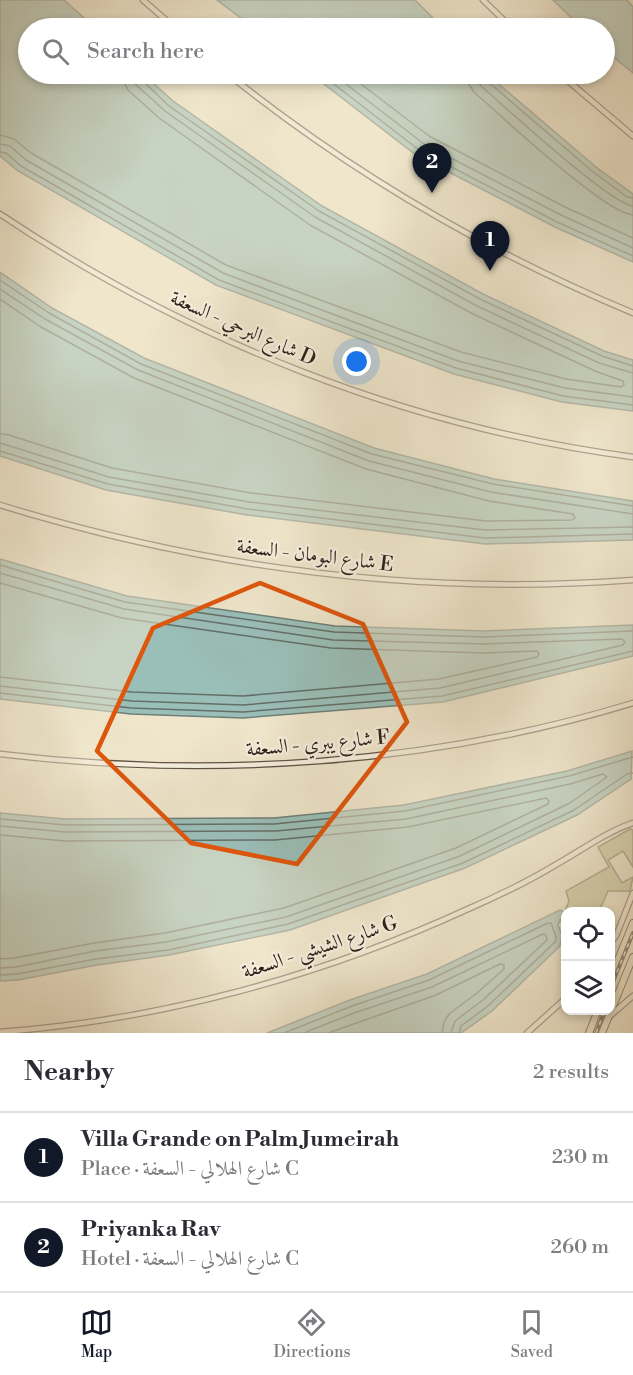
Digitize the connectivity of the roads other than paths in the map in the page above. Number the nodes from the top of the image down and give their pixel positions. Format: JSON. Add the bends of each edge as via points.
{"nodes":[{"id":1,"x":143,"y":0,"type":"edge"},
{"id":2,"x":483,"y":0,"type":"edge"},
{"id":3,"x":164,"y":18,"type":"edge"},
{"id":4,"x":502,"y":18,"type":"edge"},
{"id":5,"x":241,"y":84,"type":"edge"},
{"id":6,"x":572,"y":84,"type":"edge"},
{"id":7,"x":633,"y":136,"type":"edge"},
{"id":8,"x":0,"y":214,"type":"edge"},
{"id":9,"x":633,"y":313,"type":"edge"},
{"id":10,"x":633,"y":457,"type":"edge"},
{"id":11,"x":0,"y":505,"type":"edge"},
{"id":12,"x":633,"y":580,"type":"edge"},
{"id":13,"x":633,"y":702,"type":"edge"},
{"id":14,"x":0,"y":754,"type":"edge"},
{"id":15,"x":631,"y":825,"type":"edge"},
{"id":16,"x":633,"y":893,"type":"edge"},
{"id":17,"x":633,"y":923,"type":"edge"},
{"id":18,"x":615,"y":937,"type":"edge"},
{"id":19,"x":633,"y":957,"type":"edge"},
{"id":20,"x":615,"y":964,"type":"edge"},
{"id":21,"x":633,"y":996,"type":"edge"},
{"id":22,"x":561,"y":1003,"type":"edge"},
{"id":23,"x":625,"y":1003,"type":"junction"},
{"id":24,"x":633,"y":1005,"type":"edge"},
{"id":25,"x":596,"y":1015,"type":"edge"},
{"id":26,"x":608,"y":1019,"type":"junction"},
{"id":27,"x":0,"y":1032,"type":"edge"},
{"id":28,"x":589,"y":1032,"type":"edge"},
{"id":29,"x":527,"y":1033,"type":"edge"},
{"id":30,"x":604,"y":1033,"type":"edge"}],
"edges":[{"from":1,"to":3,"type":"street"},
{"from":2,"to":4,"type":"street"},
{"from":5,"to":9,"type":"street","via":[[329,149],[417,205],[519,261]]},
{"from":6,"to":7,"type":"street"},
{"from":8,"to":10,"type":"street","name":"شارع البرحي - السعفة D","via":[[151,304],[312,376],[470,425]]},
{"from":11,"to":12,"type":"street","name":"شارع البومان - السعفة E","via":[[144,544],[302,572],[474,584]]},
{"from":13,"to":14,"type":"street","name":"شارع يبري - السعفة F","via":[[476,740],[327,760],[157,765]]},
{"from":15,"to":27,"type":"street","name":"شارع الشيشي - السعفة G","via":[[471,908],[330,964],[166,1008]]},
{"from":16,"to":18,"type":"street"},
{"from":17,"to":20,"type":"main road"},
{"from":19,"to":26,"type":"main road"},
{"from":21,"to":23,"type":"street"},
{"from":22,"to":29,"type":"street"},
{"from":23,"to":24,"type":"street"},
{"from":23,"to":26,"type":"street"},
{"from":25,"to":28,"type":"main road"},
{"from":26,"to":30,"type":"main road"}]}
